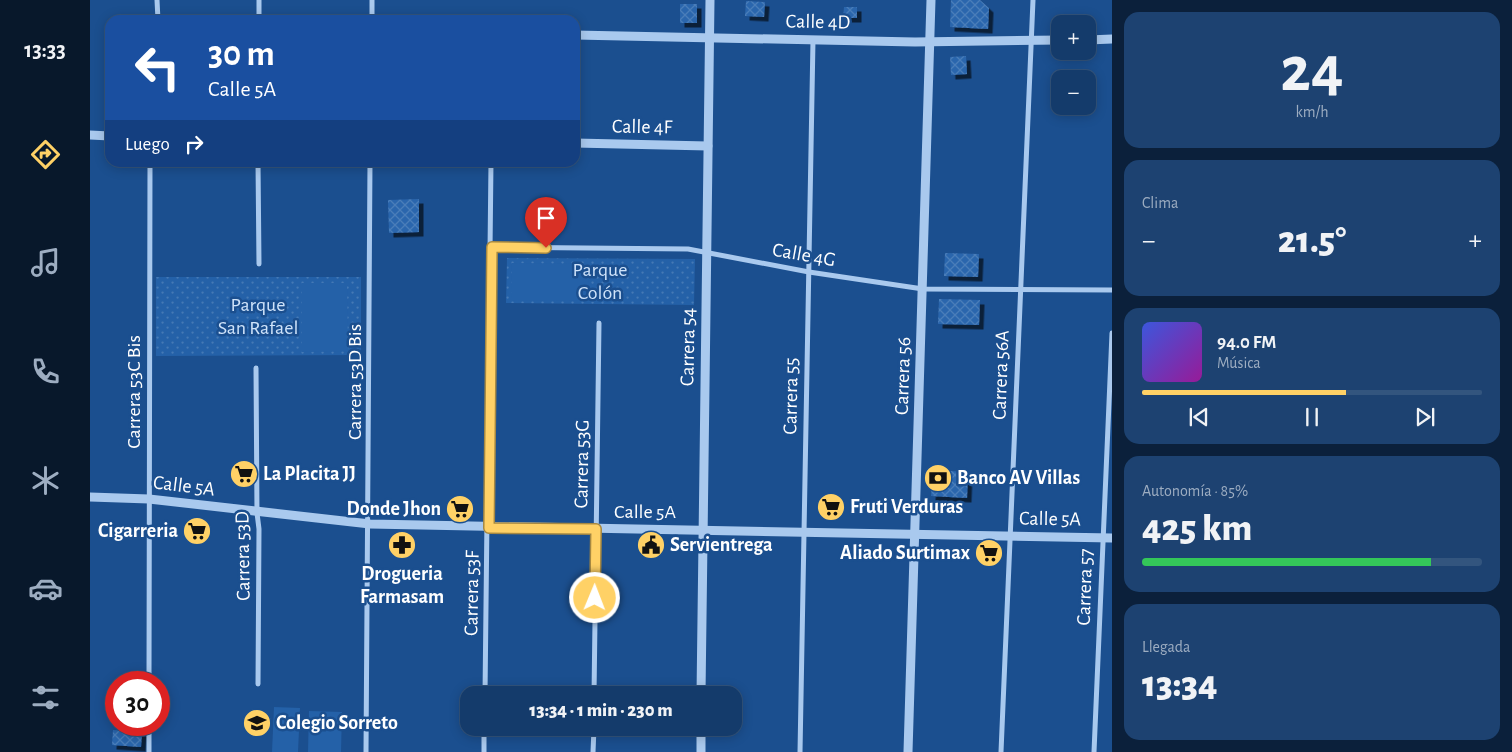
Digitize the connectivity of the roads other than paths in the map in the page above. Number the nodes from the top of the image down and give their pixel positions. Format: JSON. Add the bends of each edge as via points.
{"nodes":[{"id":1,"x":158,"y":0,"type":"edge"},
{"id":2,"x":259,"y":0,"type":"edge"},
{"id":3,"x":372,"y":0,"type":"edge"},
{"id":4,"x":710,"y":0,"type":"edge"},
{"id":5,"x":931,"y":0,"type":"edge"},
{"id":6,"x":1033,"y":0,"type":"edge"},
{"id":7,"x":158,"y":15,"type":"edge"},
{"id":8,"x":258,"y":15,"type":"edge"},
{"id":9,"x":372,"y":15,"type":"edge"},
{"id":10,"x":580,"y":35,"type":"edge"},
{"id":11,"x":710,"y":36,"type":"junction"},
{"id":12,"x":1112,"y":39,"type":"edge"},
{"id":13,"x":813,"y":40,"type":"junction"},
{"id":14,"x":1051,"y":40,"type":"edge"},
{"id":15,"x":1096,"y":40,"type":"edge"},
{"id":16,"x":1031,"y":41,"type":"junction"},
{"id":17,"x":930,"y":42,"type":"junction"},
{"id":18,"x":90,"y":135,"type":"edge"},
{"id":19,"x":105,"y":136,"type":"edge"},
{"id":20,"x":580,"y":144,"type":"edge"},
{"id":21,"x":708,"y":146,"type":"junction"},
{"id":22,"x":150,"y":167,"type":"edge"},
{"id":23,"x":258,"y":167,"type":"edge"},
{"id":24,"x":370,"y":167,"type":"edge"},
{"id":25,"x":491,"y":167,"type":"edge"},
{"id":26,"x":492,"y":247,"type":"junction"},
{"id":27,"x":706,"y":251,"type":"junction"},
{"id":28,"x":259,"y":264,"type":"dead end"},
{"id":29,"x":809,"y":272,"type":"junction"},
{"id":30,"x":923,"y":289,"type":"junction"},
{"id":31,"x":1020,"y":290,"type":"junction"},
{"id":32,"x":1112,"y":290,"type":"edge"},
{"id":33,"x":599,"y":323,"type":"dead end"},
{"id":34,"x":1112,"y":333,"type":"edge"},
{"id":35,"x":256,"y":368,"type":"dead end"},
{"id":36,"x":90,"y":497,"type":"edge"},
{"id":37,"x":149,"y":499,"type":"junction"},
{"id":38,"x":257,"y":513,"type":"junction"},
{"id":39,"x":370,"y":524,"type":"junction"},
{"id":40,"x":489,"y":528,"type":"junction"},
{"id":41,"x":596,"y":529,"type":"junction"},
{"id":42,"x":702,"y":530,"type":"junction"},
{"id":43,"x":803,"y":532,"type":"junction"},
{"id":44,"x":916,"y":534,"type":"junction"},
{"id":45,"x":1010,"y":536,"type":"junction"},
{"id":46,"x":1102,"y":537,"type":"junction"},
{"id":47,"x":1112,"y":538,"type":"edge"},
{"id":48,"x":149,"y":671,"type":"edge"},
{"id":49,"x":258,"y":684,"type":"dead end"},
{"id":50,"x":485,"y":686,"type":"edge"},
{"id":51,"x":594,"y":686,"type":"edge"},
{"id":52,"x":701,"y":686,"type":"edge"},
{"id":53,"x":149,"y":736,"type":"edge"},
{"id":54,"x":484,"y":736,"type":"edge"},
{"id":55,"x":594,"y":736,"type":"edge"},
{"id":56,"x":701,"y":736,"type":"edge"},
{"id":57,"x":149,"y":752,"type":"edge"},
{"id":58,"x":366,"y":752,"type":"edge"},
{"id":59,"x":484,"y":752,"type":"edge"},
{"id":60,"x":593,"y":752,"type":"edge"},
{"id":61,"x":701,"y":752,"type":"edge"},
{"id":62,"x":800,"y":752,"type":"edge"},
{"id":63,"x":908,"y":752,"type":"edge"},
{"id":64,"x":1002,"y":752,"type":"edge"},
{"id":65,"x":1094,"y":752,"type":"edge"}],
"edges":[{"from":1,"to":7,"type":"street"},
{"from":2,"to":8,"type":"street"},
{"from":3,"to":9,"type":"street"},
{"from":4,"to":11,"type":"street","name":"Carrera 54"},
{"from":5,"to":17,"type":"street","name":"Carrera 56"},
{"from":6,"to":16,"type":"street","name":"Carrera 56A"},
{"from":10,"to":11,"type":"street","name":"Calle 4D"},
{"from":11,"to":13,"type":"street","name":"Calle 4D"},
{"from":11,"to":21,"type":"street","name":"Carrera 54"},
{"from":12,"to":15,"type":"street"},
{"from":13,"to":17,"type":"street","name":"Calle 4D"},
{"from":13,"to":29,"type":"street","name":"Carrera 55"},
{"from":14,"to":16,"type":"street","name":"Calle 4D"},
{"from":16,"to":17,"type":"street","name":"Calle 4D"},
{"from":16,"to":31,"type":"street","name":"Carrera 56A"},
{"from":17,"to":30,"type":"street","name":"Carrera 56"},
{"from":18,"to":19,"type":"street"},
{"from":20,"to":21,"type":"street","name":"Calle 4F"},
{"from":21,"to":27,"type":"street","name":"Carrera 54"},
{"from":22,"to":37,"type":"street","name":"Carrera 53C Bis"},
{"from":23,"to":28,"type":"street"},
{"from":24,"to":39,"type":"street","name":"Carrera 53D Bis"},
{"from":25,"to":26,"type":"street","name":"Carrera 53F"},
{"from":26,"to":27,"type":"street","name":"Calle 4G"},
{"from":26,"to":40,"type":"street","name":"Carrera 53F"},
{"from":27,"to":29,"type":"street","name":"Calle 4G"},
{"from":27,"to":42,"type":"street","name":"Carrera 54"},
{"from":29,"to":30,"type":"street","name":"Calle 4G"},
{"from":29,"to":43,"type":"street","name":"Carrera 55"},
{"from":30,"to":31,"type":"street","name":"Calle 4G"},
{"from":30,"to":44,"type":"street","name":"Carrera 56"},
{"from":31,"to":32,"type":"street","name":"Calle 4G"},
{"from":31,"to":45,"type":"street","name":"Carrera 56A"},
{"from":33,"to":41,"type":"street","name":"Carrera 53G"},
{"from":34,"to":46,"type":"street","name":"Carrera 57"},
{"from":35,"to":38,"type":"street","name":"Carrera 53D"},
{"from":36,"to":37,"type":"street","name":"Calle 5A"},
{"from":37,"to":38,"type":"street","name":"Calle 5A"},
{"from":37,"to":48,"type":"street","name":"Carrera 53C Bis"},
{"from":38,"to":39,"type":"street","name":"Calle 5A"},
{"from":38,"to":49,"type":"street","name":"Carrera 53D"},
{"from":39,"to":40,"type":"street","name":"Calle 5A"},
{"from":39,"to":58,"type":"street","name":"Carrera 53D Bis"},
{"from":40,"to":41,"type":"street","name":"Calle 5A"},
{"from":40,"to":50,"type":"street","name":"Carrera 53F"},
{"from":41,"to":42,"type":"street","name":"Calle 5A"},
{"from":41,"to":51,"type":"street","name":"Carrera 53G"},
{"from":42,"to":43,"type":"street","name":"Calle 5A"},
{"from":42,"to":52,"type":"street","name":"Carrera 54"},
{"from":43,"to":44,"type":"street","name":"Calle 5A"},
{"from":43,"to":62,"type":"street","name":"Carrera 55"},
{"from":44,"to":45,"type":"street","name":"Calle 5A"},
{"from":44,"to":63,"type":"street","name":"Carrera 56"},
{"from":45,"to":46,"type":"street","name":"Calle 5A"},
{"from":45,"to":64,"type":"street","name":"Carrera 56A"},
{"from":46,"to":47,"type":"street","name":"Calle 5A"},
{"from":46,"to":65,"type":"street","name":"Carrera 57"},
{"from":53,"to":57,"type":"street"},
{"from":54,"to":59,"type":"street"},
{"from":55,"to":60,"type":"street"},
{"from":56,"to":61,"type":"street"}]}
